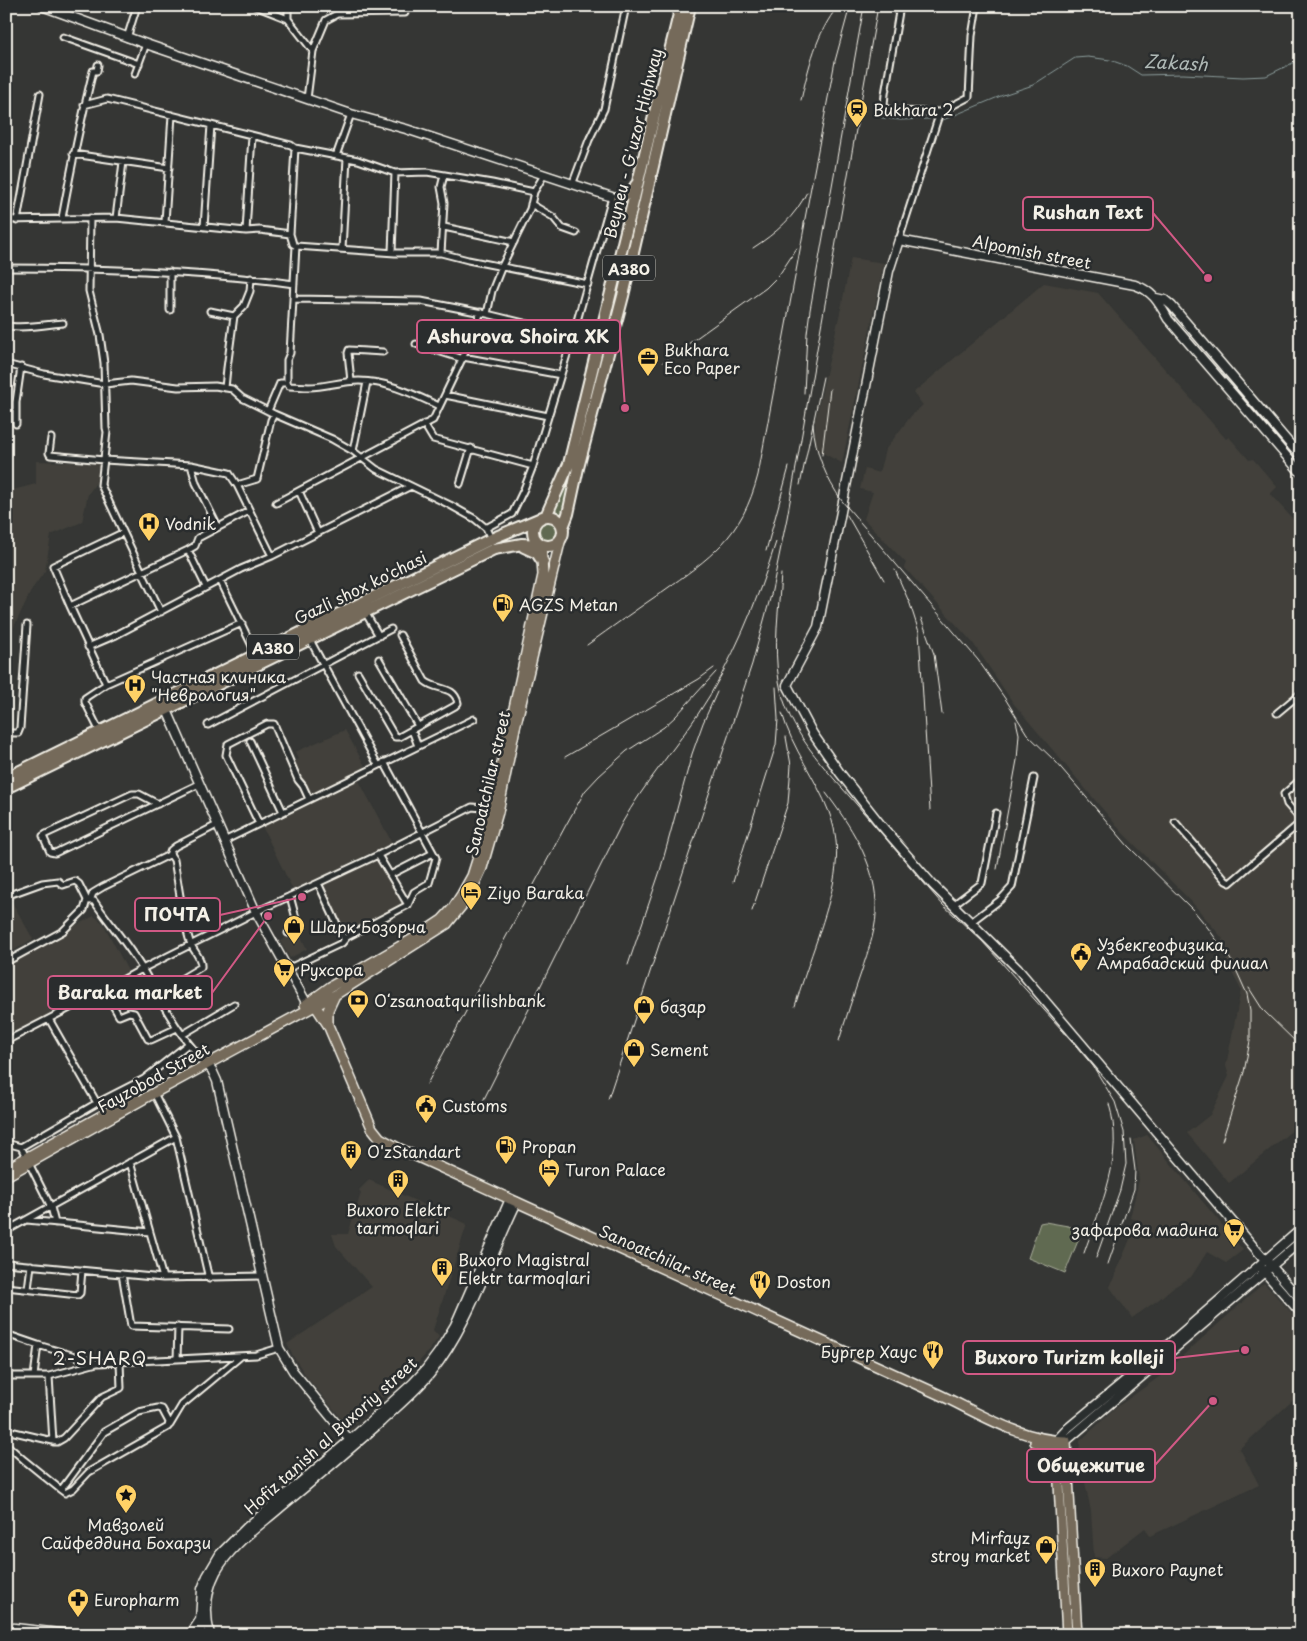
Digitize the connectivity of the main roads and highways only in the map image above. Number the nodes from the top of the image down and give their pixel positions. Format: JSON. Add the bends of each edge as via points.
{"nodes":[{"id":1,"x":680,"y":6,"type":"edge"},
{"id":2,"x":690,"y":6,"type":"edge"},
{"id":3,"x":672,"y":65,"type":"junction"},
{"id":4,"x":639,"y":181,"type":"junction"},
{"id":5,"x":630,"y":216,"type":"junction"},
{"id":6,"x":571,"y":430,"type":"dead end"},
{"id":7,"x":575,"y":440,"type":"junction"},
{"id":8,"x":543,"y":517,"type":"junction"},
{"id":9,"x":562,"y":533,"type":"junction"},
{"id":10,"x":516,"y":545,"type":"junction"},
{"id":11,"x":541,"y":545,"type":"junction"},
{"id":12,"x":543,"y":562,"type":"junction"},
{"id":13,"x":512,"y":727,"type":"junction"},
{"id":14,"x":6,"y":778,"type":"edge"},
{"id":15,"x":6,"y":788,"type":"edge"},
{"id":16,"x":333,"y":991,"type":"junction"},
{"id":17,"x":324,"y":1001,"type":"junction"},
{"id":18,"x":310,"y":1006,"type":"junction"},
{"id":19,"x":324,"y":1022,"type":"junction"},
{"id":20,"x":205,"y":1062,"type":"junction"},
{"id":21,"x":27,"y":1160,"type":"junction"},
{"id":22,"x":6,"y":1169,"type":"edge"},
{"id":23,"x":6,"y":1176,"type":"edge"},
{"id":24,"x":1061,"y":1445,"type":"junction"},
{"id":25,"x":1067,"y":1635,"type":"edge"},
{"id":26,"x":1077,"y":1635,"type":"edge"}],
"edges":[{"from":1,"to":3,"type":"highway","name":"Beyneu - G'uzor Highway","number":"A380"},
{"from":2,"to":3,"type":"highway","number":"A380"},
{"from":3,"to":4,"type":"highway","name":"Beyneu - G'uzor Highway","number":"A380"},
{"from":3,"to":9,"type":"highway","number":"A380","via":[[623,296]]},
{"from":4,"to":5,"type":"highway","name":"Beyneu - G'uzor Highway","number":"A380"},
{"from":4,"to":5,"type":"highway","via":[[632,192],[615,198],[624,202]]},
{"from":5,"to":7,"type":"highway","name":"Beyneu - G'uzor Highway","number":"A380"},
{"from":6,"to":7,"type":"highway"},
{"from":7,"to":8,"type":"highway","name":"Beyneu - G'uzor Highway","number":"A380","via":[[565,477]]},
{"from":8,"to":9,"type":"highway","via":[[557,518]]},
{"from":8,"to":11,"type":"highway","via":[[534,526],[536,540]]},
{"from":8,"to":14,"type":"highway","name":"Gazli shox ko'chasi","number":"A380"},
{"from":9,"to":11,"type":"highway","via":[[553,545]]},
{"from":9,"to":13,"type":"main road","name":"Sanoatchilar street"},
{"from":10,"to":11,"type":"highway","name":"Gazli shox ko'chasi","number":"A380"},
{"from":10,"to":12,"type":"highway","via":[[537,553]]},
{"from":10,"to":15,"type":"highway","name":"Gazli shox ko'chasi","number":"A380","via":[[494,549]]},
{"from":11,"to":12,"type":"main road"},
{"from":12,"to":13,"type":"main road"},
{"from":13,"to":16,"type":"main road","name":"Sanoatchilar street","via":[[472,876],[457,901],[442,920]]},
{"from":13,"to":16,"type":"main road","name":"Sanoatchilar street","via":[[498,812],[482,868],[468,898],[447,924]]},
{"from":16,"to":17,"type":"main road","name":"Sanoatchilar street","via":[[327,992]]},
{"from":16,"to":18,"type":"main road","name":"Sanoatchilar street"},
{"from":16,"to":19,"type":"main road"},
{"from":17,"to":18,"type":"main road"},
{"from":17,"to":19,"type":"main road","name":"Sanoatchilar street"},
{"from":18,"to":19,"type":"main road","name":"Sanoatchilar street"},
{"from":18,"to":20,"type":"main road","name":"Fayzobod Street"},
{"from":19,"to":24,"type":"main road","name":"Sanoatchilar street","via":[[364,1113],[380,1138],[512,1202],[1015,1430]]},
{"from":20,"to":21,"type":"main road"},
{"from":20,"to":21,"type":"main road","name":"Fayzobod Street","via":[[154,1093]]},
{"from":21,"to":22,"type":"main road"},
{"from":21,"to":23,"type":"main road","name":"Fayzobod Street"},
{"from":24,"to":25,"type":"main road"},
{"from":24,"to":26,"type":"main road"}]}
